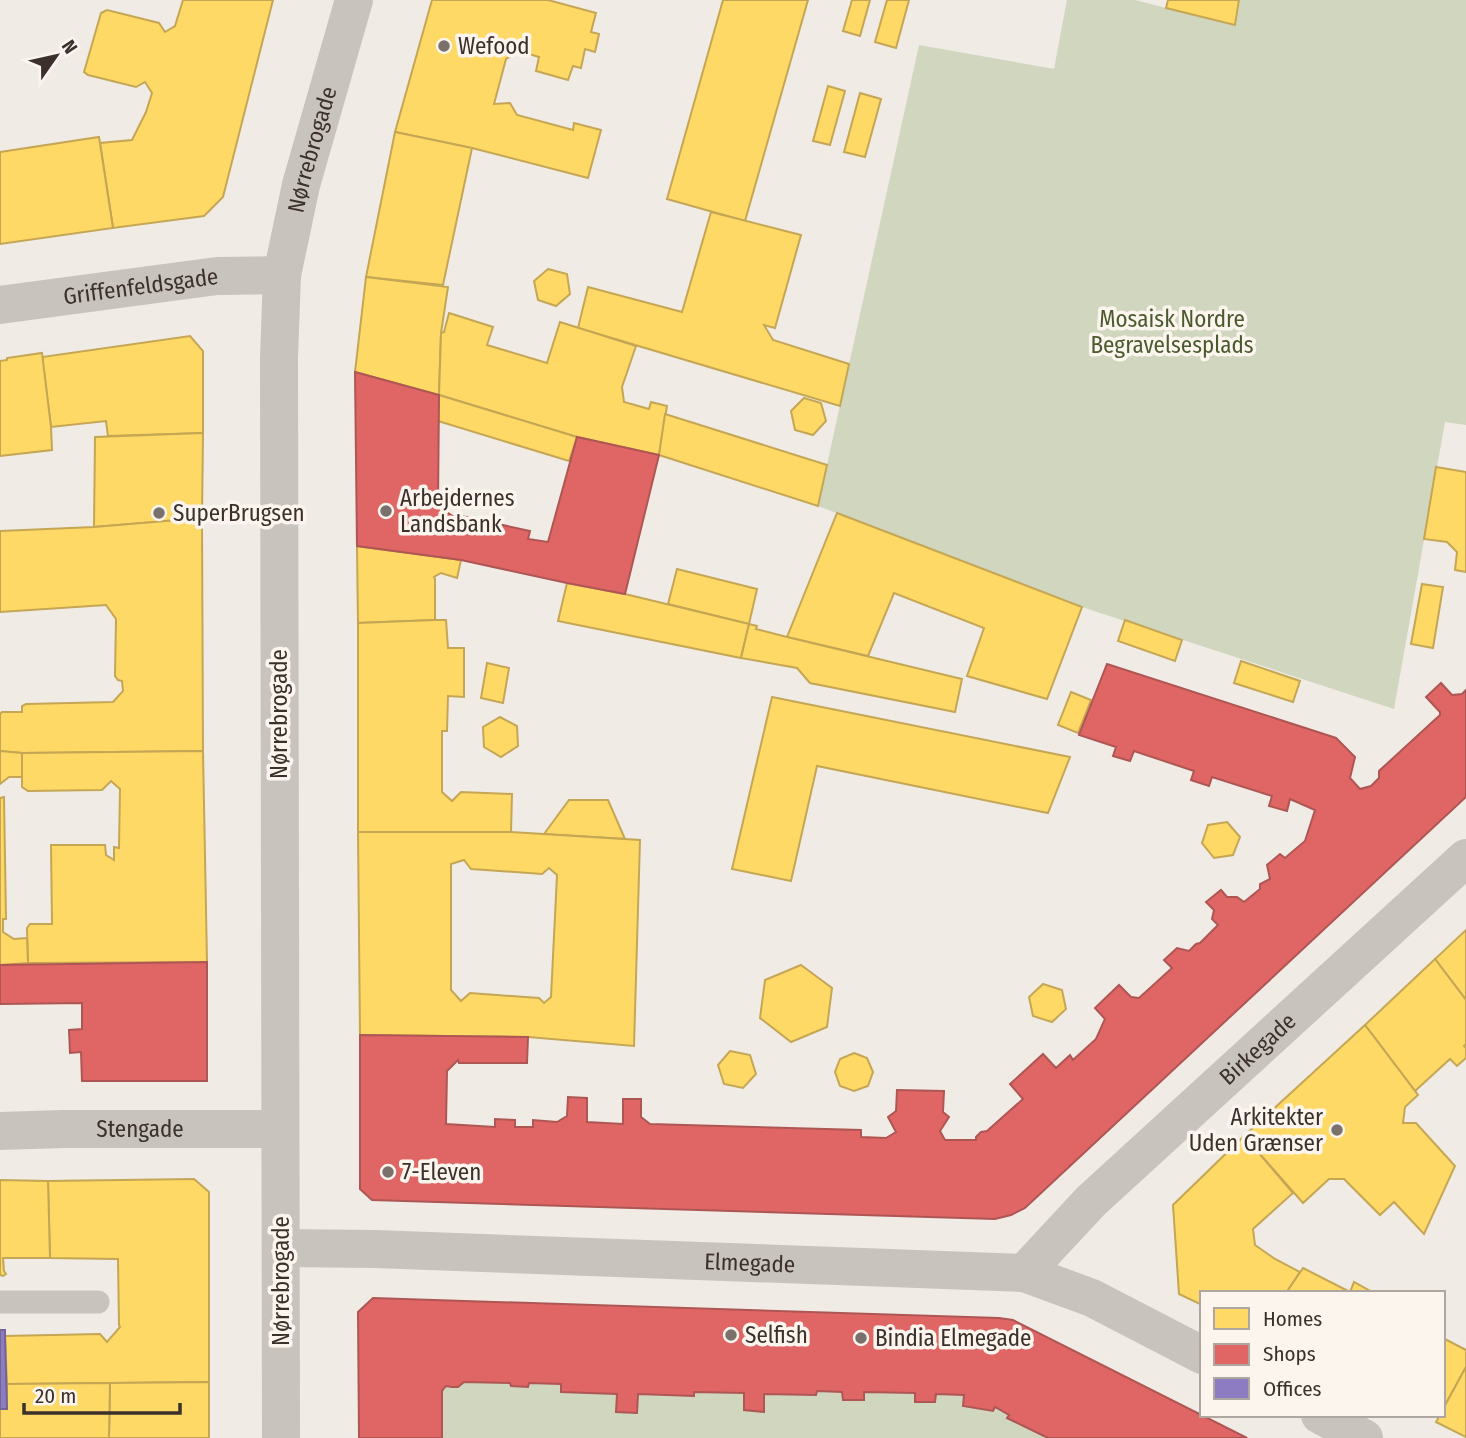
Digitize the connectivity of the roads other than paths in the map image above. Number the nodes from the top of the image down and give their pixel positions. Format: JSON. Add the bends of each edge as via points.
{"nodes":[{"id":1,"x":354,"y":0,"type":"edge"},
{"id":2,"x":282,"y":275,"type":"junction"},
{"id":3,"x":0,"y":305,"type":"edge"},
{"id":4,"x":1466,"y":858,"type":"edge"},
{"id":5,"x":280,"y":1129,"type":"junction"},
{"id":6,"x":0,"y":1131,"type":"edge"},
{"id":7,"x":281,"y":1248,"type":"junction"},
{"id":8,"x":1024,"y":1273,"type":"junction"},
{"id":9,"x":98,"y":1302,"type":"dead end"},
{"id":10,"x":0,"y":1303,"type":"edge"},
{"id":11,"x":1200,"y":1354,"type":"edge"},
{"id":12,"x":1324,"y":1417,"type":"edge"},
{"id":13,"x":281,"y":1438,"type":"edge"},
{"id":14,"x":1364,"y":1438,"type":"edge"}],
"edges":[{"from":1,"to":2,"type":"street","name":"Nørrebrogade","via":[[301,185]]},
{"from":2,"to":3,"type":"street","name":"Griffenfeldsgade","via":[[217,276]]},
{"from":2,"to":5,"type":"street","name":"Nørrebrogade"},
{"from":4,"to":8,"type":"street","name":"Birkegade","via":[[1091,1201]]},
{"from":5,"to":6,"type":"street","name":"Stengade"},
{"from":5,"to":7,"type":"street","name":"Nørrebrogade"},
{"from":7,"to":8,"type":"street","name":"Elmegade"},
{"from":7,"to":13,"type":"street","name":"Nørrebrogade"},
{"from":8,"to":11,"type":"street","name":"Elmegade","via":[[1092,1298]]},
{"from":9,"to":10,"type":"lane"},
{"from":12,"to":14,"type":"street"}]}
